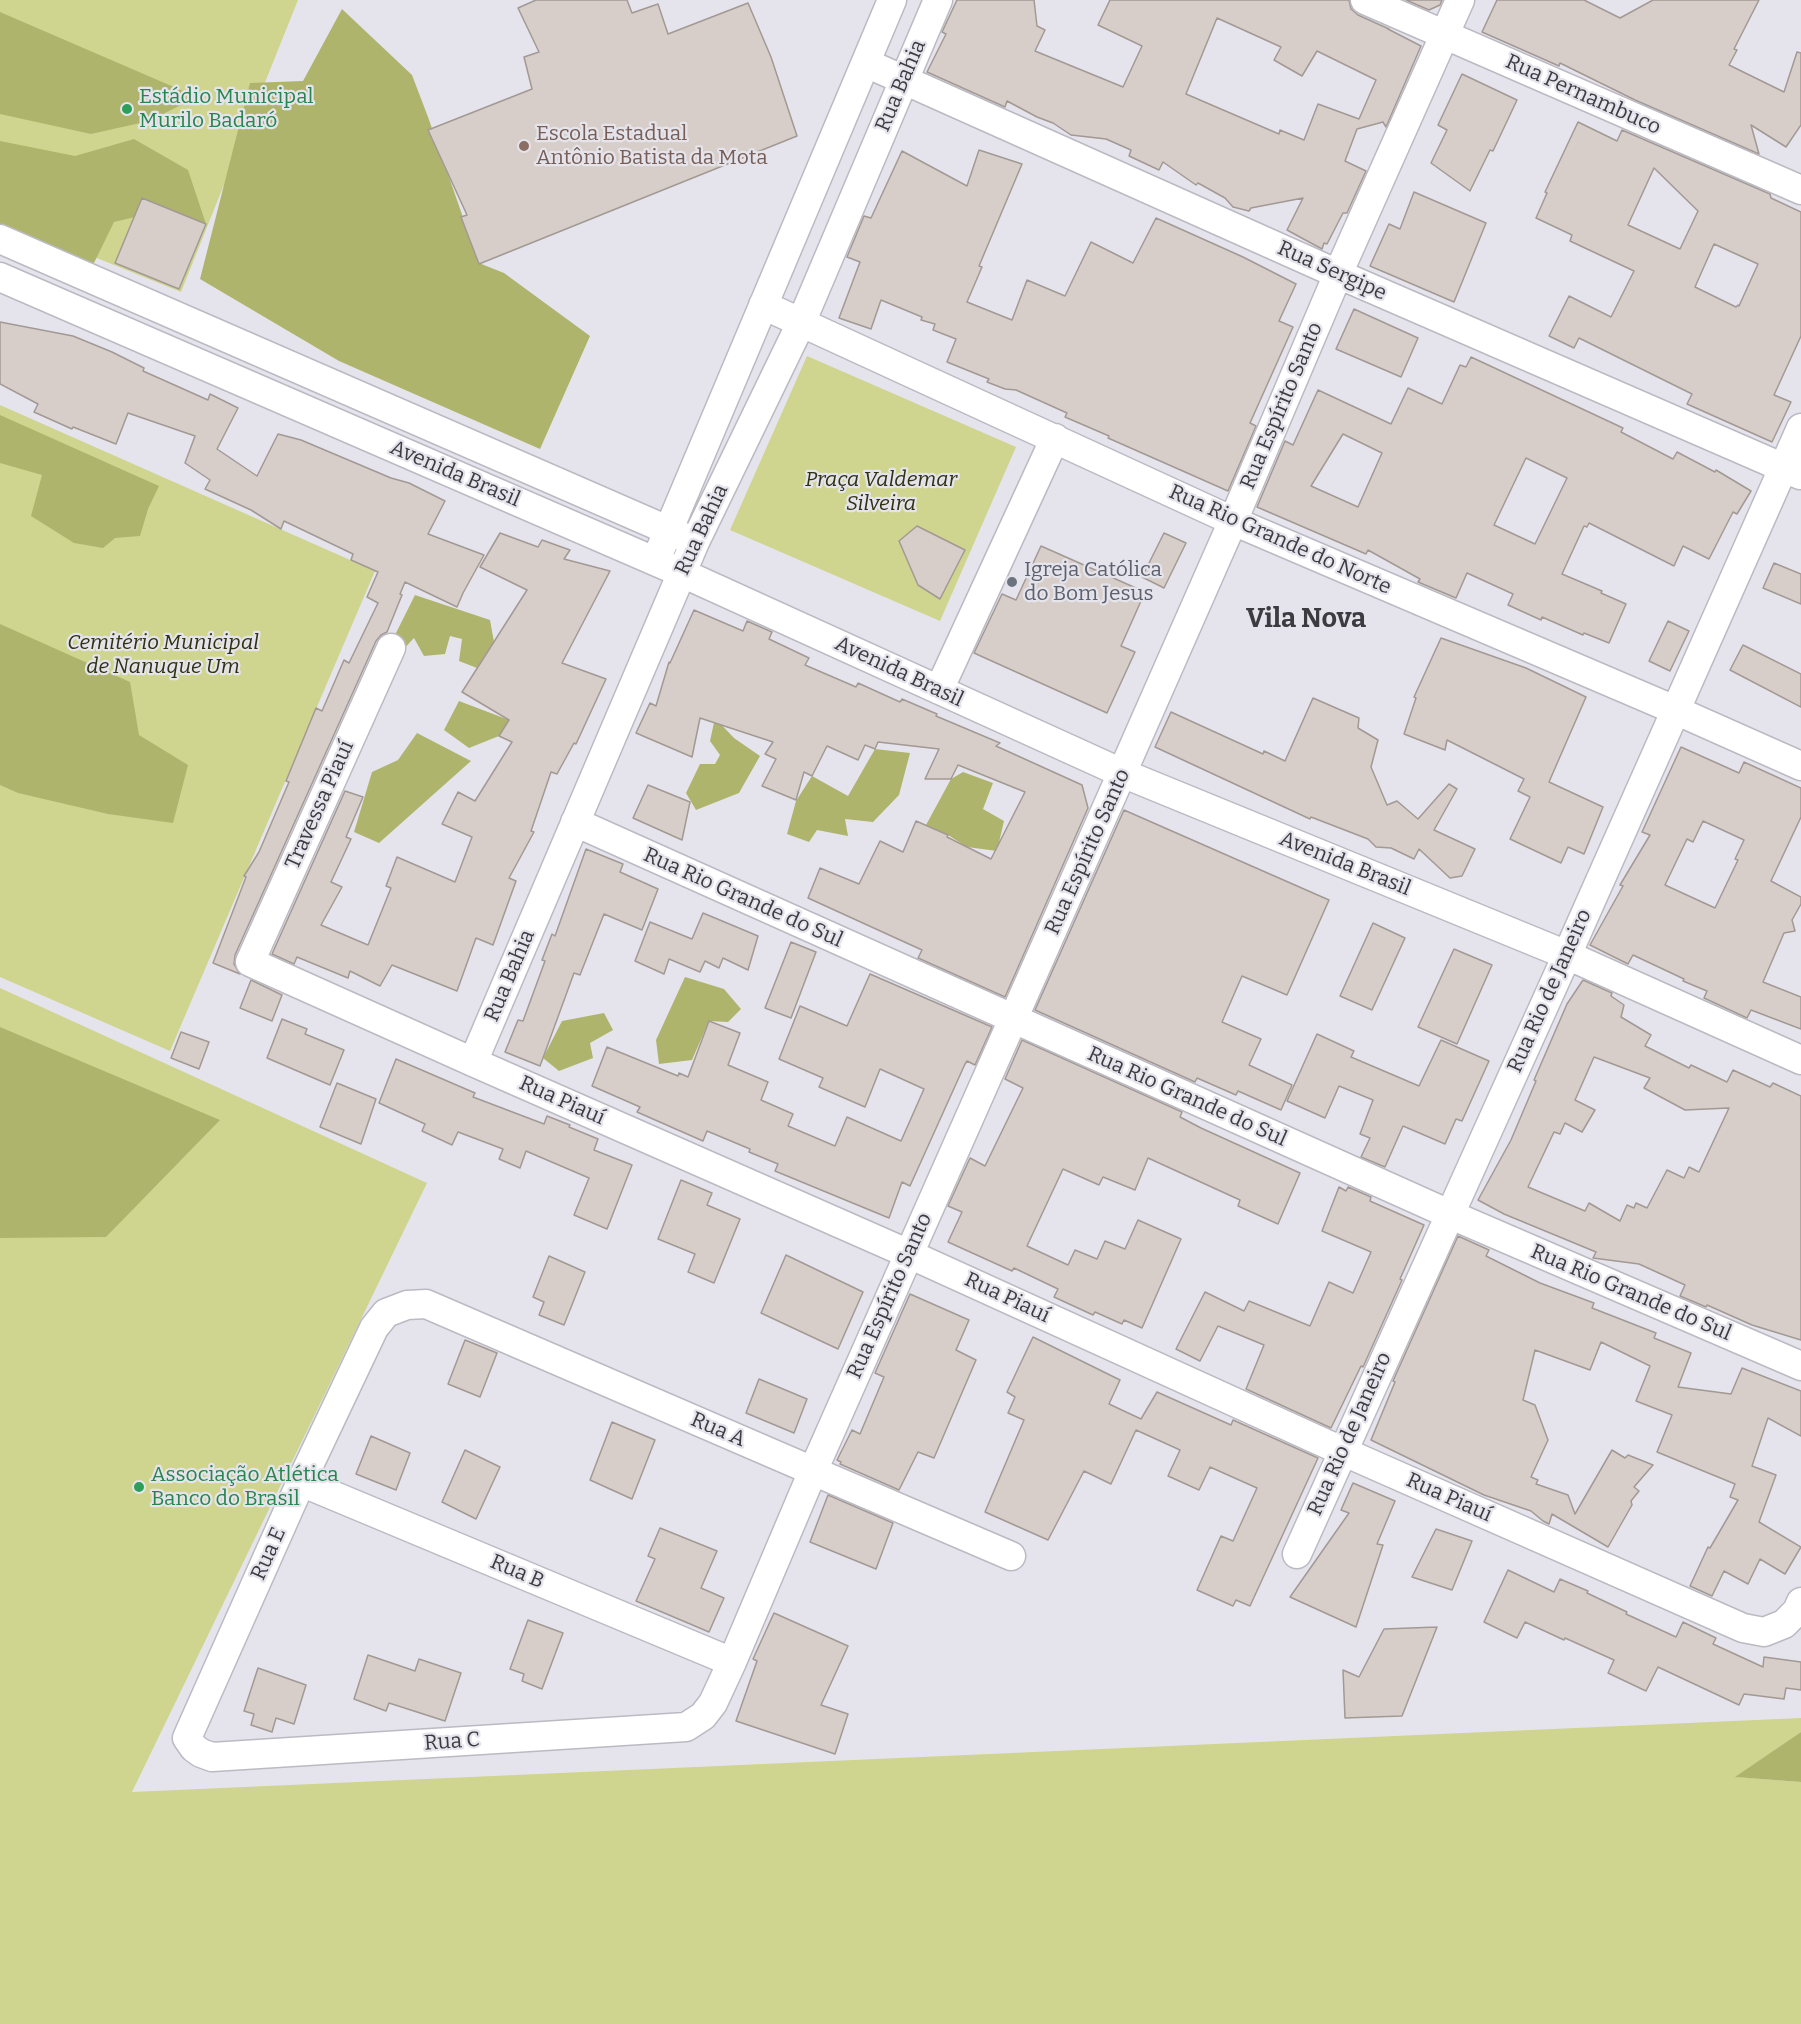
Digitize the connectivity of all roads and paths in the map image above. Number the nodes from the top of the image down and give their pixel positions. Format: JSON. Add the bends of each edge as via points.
{"nodes":[{"id":1,"x":892,"y":0,"type":"edge"},
{"id":2,"x":938,"y":0,"type":"edge"},
{"id":3,"x":1365,"y":0,"type":"edge"},
{"id":4,"x":1460,"y":0,"type":"edge"},
{"id":5,"x":1444,"y":34,"type":"junction"},
{"id":6,"x":866,"y":63,"type":"junction"},
{"id":7,"x":903,"y":79,"type":"junction"},
{"id":8,"x":1801,"y":190,"type":"edge"},
{"id":9,"x":0,"y":239,"type":"edge"},
{"id":10,"x":1338,"y":274,"type":"junction"},
{"id":11,"x":0,"y":277,"type":"edge"},
{"id":12,"x":763,"y":305,"type":"junction"},
{"id":13,"x":801,"y":323,"type":"junction"},
{"id":14,"x":1801,"y":428,"type":"edge"},
{"id":15,"x":1055,"y":438,"type":"junction"},
{"id":16,"x":1792,"y":471,"type":"edge"},
{"id":17,"x":1233,"y":521,"type":"junction"},
{"id":18,"x":669,"y":530,"type":"junction"},
{"id":19,"x":695,"y":542,"type":"junction"},
{"id":20,"x":655,"y":561,"type":"junction"},
{"id":21,"x":682,"y":573,"type":"junction"},
{"id":22,"x":391,"y":648,"type":"dead end"},
{"id":23,"x":939,"y":690,"type":"junction"},
{"id":24,"x":1675,"y":710,"type":"junction"},
{"id":25,"x":1801,"y":766,"type":"edge"},
{"id":26,"x":1122,"y":773,"type":"junction"},
{"id":27,"x":575,"y":822,"type":"junction"},
{"id":28,"x":1567,"y":955,"type":"junction"},
{"id":29,"x":250,"y":962,"type":"joint"},
{"id":30,"x":1014,"y":1020,"type":"junction"},
{"id":31,"x":1801,"y":1060,"type":"edge"},
{"id":32,"x":473,"y":1062,"type":"junction"},
{"id":33,"x":1449,"y":1214,"type":"junction"},
{"id":34,"x":909,"y":1254,"type":"junction"},
{"id":35,"x":426,"y":1304,"type":"joint"},
{"id":36,"x":1801,"y":1366,"type":"edge"},
{"id":37,"x":1342,"y":1451,"type":"junction"},
{"id":38,"x":813,"y":1471,"type":"junction"},
{"id":39,"x":301,"y":1482,"type":"junction"},
{"id":40,"x":1297,"y":1554,"type":"dead end"},
{"id":41,"x":1011,"y":1556,"type":"dead end"},
{"id":42,"x":1801,"y":1602,"type":"edge"},
{"id":43,"x":732,"y":1662,"type":"junction"},
{"id":44,"x":713,"y":1703,"type":"joint"},
{"id":45,"x":187,"y":1738,"type":"joint"}],
"edges":[{"from":1,"to":6,"type":"street","name":"Rua Bahia"},
{"from":2,"to":7,"type":"street","name":"Rua Bahia"},
{"from":3,"to":5,"type":"street","name":"Rua Pernambuco"},
{"from":4,"to":5,"type":"street","name":"Rua Espírito Santo"},
{"from":5,"to":8,"type":"street","name":"Rua Pernambuco"},
{"from":5,"to":10,"type":"street","name":"Rua Espírito Santo"},
{"from":6,"to":7,"type":"street","name":"Rua Sergipe"},
{"from":6,"to":12,"type":"street","name":"Rua Bahia"},
{"from":7,"to":10,"type":"street","name":"Rua Sergipe"},
{"from":7,"to":13,"type":"street","name":"Rua Bahia"},
{"from":9,"to":18,"type":"street","name":"Avenida Brasil"},
{"from":10,"to":16,"type":"street","name":"Rua Sergipe"},
{"from":10,"to":17,"type":"street","name":"Rua Espírito Santo"},
{"from":11,"to":20,"type":"street","name":"Avenida Brasil"},
{"from":12,"to":13,"type":"street","name":"Rua Rio Grande do Norte"},
{"from":12,"to":18,"type":"street","name":"Rua Bahia"},
{"from":13,"to":15,"type":"street","name":"Rua Rio Grande do Norte"},
{"from":13,"to":19,"type":"street","name":"Rua Bahia"},
{"from":14,"to":16,"type":"street","name":"Rua Rio de Janeiro"},
{"from":15,"to":17,"type":"street","name":"Rua Rio Grande do Norte"},
{"from":15,"to":23,"type":"street"},
{"from":16,"to":24,"type":"street","name":"Rua Rio de Janeiro"},
{"from":17,"to":24,"type":"street","name":"Rua Rio Grande do Norte"},
{"from":17,"to":26,"type":"street","name":"Rua Espírito Santo"},
{"from":18,"to":19,"type":"street","name":"Avenida Brasil"},
{"from":18,"to":20,"type":"street","name":"Rua Bahia"},
{"from":19,"to":21,"type":"street","name":"Rua Bahia"},
{"from":20,"to":21,"type":"street","name":"Avenida Brasil"},
{"from":21,"to":23,"type":"street","name":"Avenida Brasil"},
{"from":21,"to":27,"type":"street","name":"Rua Bahia"},
{"from":22,"to":29,"type":"street","name":"Travessa Piauí"},
{"from":23,"to":26,"type":"street","name":"Avenida Brasil"},
{"from":24,"to":25,"type":"street","name":"Rua Rio Grande do Norte"},
{"from":24,"to":28,"type":"street","name":"Rua Rio de Janeiro"},
{"from":26,"to":28,"type":"street","name":"Avenida Brasil"},
{"from":26,"to":30,"type":"street","name":"Rua Espírito Santo"},
{"from":27,"to":30,"type":"street","name":"Rua Rio Grande do Sul"},
{"from":27,"to":32,"type":"street","name":"Rua Bahia"},
{"from":28,"to":31,"type":"street","name":"Avenida Brasil"},
{"from":28,"to":33,"type":"street","name":"Rua Rio de Janeiro"},
{"from":29,"to":32,"type":"street","name":"Rua Piauí"},
{"from":30,"to":33,"type":"street","name":"Rua Rio Grande do Sul"},
{"from":30,"to":34,"type":"street","name":"Rua Espírito Santo"},
{"from":32,"to":34,"type":"street","name":"Rua Piauí"},
{"from":33,"to":36,"type":"street","name":"Rua Rio Grande do Sul"},
{"from":33,"to":37,"type":"street","name":"Rua Rio de Janeiro"},
{"from":34,"to":37,"type":"street","name":"Rua Piauí"},
{"from":34,"to":38,"type":"street","name":"Rua Espírito Santo"},
{"from":35,"to":38,"type":"street","name":"Rua A"},
{"from":35,"to":39,"type":"street","name":"Rua E","via":[[407,1305],[386,1313],[374,1328]]},
{"from":37,"to":40,"type":"street","name":"Rua Rio de Janeiro"},
{"from":37,"to":42,"type":"street","name":"Rua Piauí","via":[[1743,1628],[1764,1632],[1784,1624]]},
{"from":38,"to":41,"type":"street","name":"Rua A"},
{"from":38,"to":43,"type":"street","name":"Rua Espírito Santo"},
{"from":39,"to":43,"type":"street","name":"Rua B"},
{"from":39,"to":45,"type":"street","name":"Rua E"},
{"from":43,"to":44,"type":"street","name":"Rua Espírito Santo"},
{"from":44,"to":45,"type":"street","name":"Rua C","via":[[703,1716],[686,1727],[212,1757],[194,1748]]}]}
